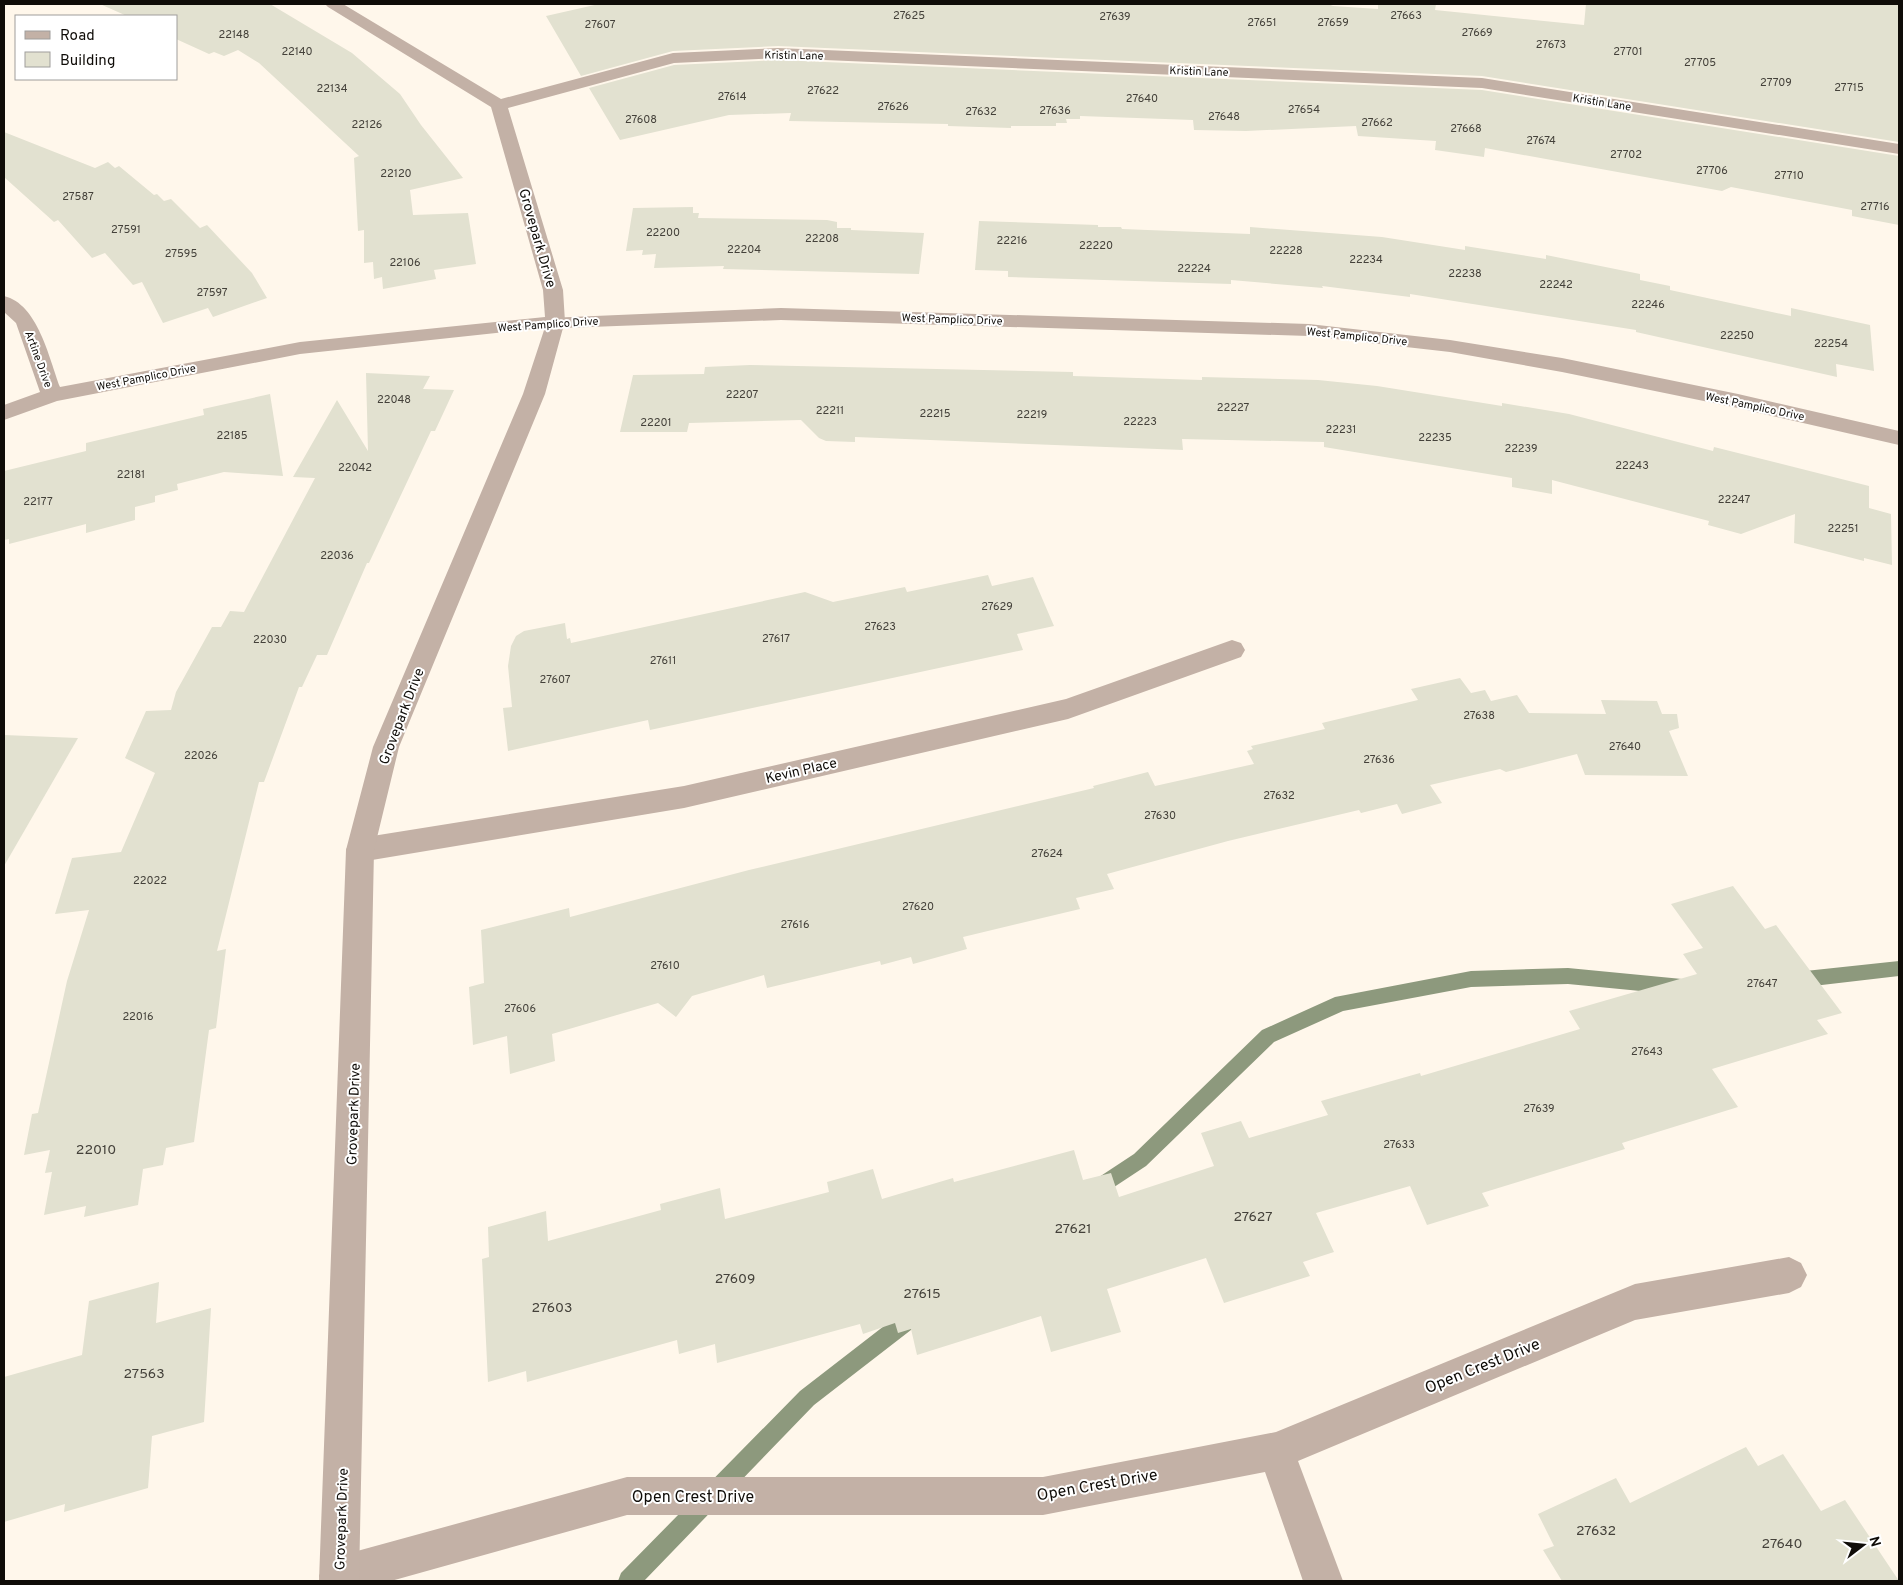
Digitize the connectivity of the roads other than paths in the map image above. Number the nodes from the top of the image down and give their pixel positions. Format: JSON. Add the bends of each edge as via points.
{"nodes":[{"id":1,"x":333,"y":4,"type":"edge"},
{"id":2,"x":499,"y":105,"type":"junction"},
{"id":3,"x":1899,"y":149,"type":"edge"},
{"id":4,"x":4,"y":302,"type":"edge"},
{"id":5,"x":555,"y":322,"type":"junction"},
{"id":6,"x":52,"y":395,"type":"junction"},
{"id":7,"x":4,"y":412,"type":"edge"},
{"id":8,"x":1899,"y":438,"type":"edge"},
{"id":9,"x":1232,"y":650,"type":"dead end"},
{"id":10,"x":360,"y":850,"type":"junction"},
{"id":11,"x":1789,"y":1275,"type":"dead end"},
{"id":12,"x":1276,"y":1451,"type":"junction"},
{"id":13,"x":334,"y":1579,"type":"edge"},
{"id":14,"x":1324,"y":1581,"type":"edge"}],
"edges":[{"from":1,"to":2,"type":"street"},
{"from":2,"to":3,"type":"street","name":"Kristin Lane","via":[[673,58],[778,53],[1482,83]]},
{"from":2,"to":5,"type":"street","name":"Grovepark Drive","via":[[553,290]]},
{"from":4,"to":6,"type":"street","name":"Artine Drive","via":[[25,321]]},
{"from":5,"to":6,"type":"street","name":"West Pamplico Drive","via":[[300,348]]},
{"from":5,"to":8,"type":"street","name":"West Pamplico Drive","via":[[780,314],[1309,330],[1450,346],[1562,366],[1738,401]]},
{"from":5,"to":10,"type":"street","name":"Grovepark Drive","via":[[534,394],[386,747]]},
{"from":6,"to":7,"type":"street","name":"West Pamplico Drive"},
{"from":9,"to":10,"type":"street","name":"Kevin Place","via":[[1068,709],[703,792]]},
{"from":10,"to":13,"type":"street","name":"Grovepark Drive"},
{"from":11,"to":12,"type":"street","name":"Open Crest Drive","via":[[1635,1302]]},
{"from":12,"to":13,"type":"street","name":"Open Crest Drive","via":[[1043,1496],[627,1496]]},
{"from":12,"to":14,"type":"street"}]}
